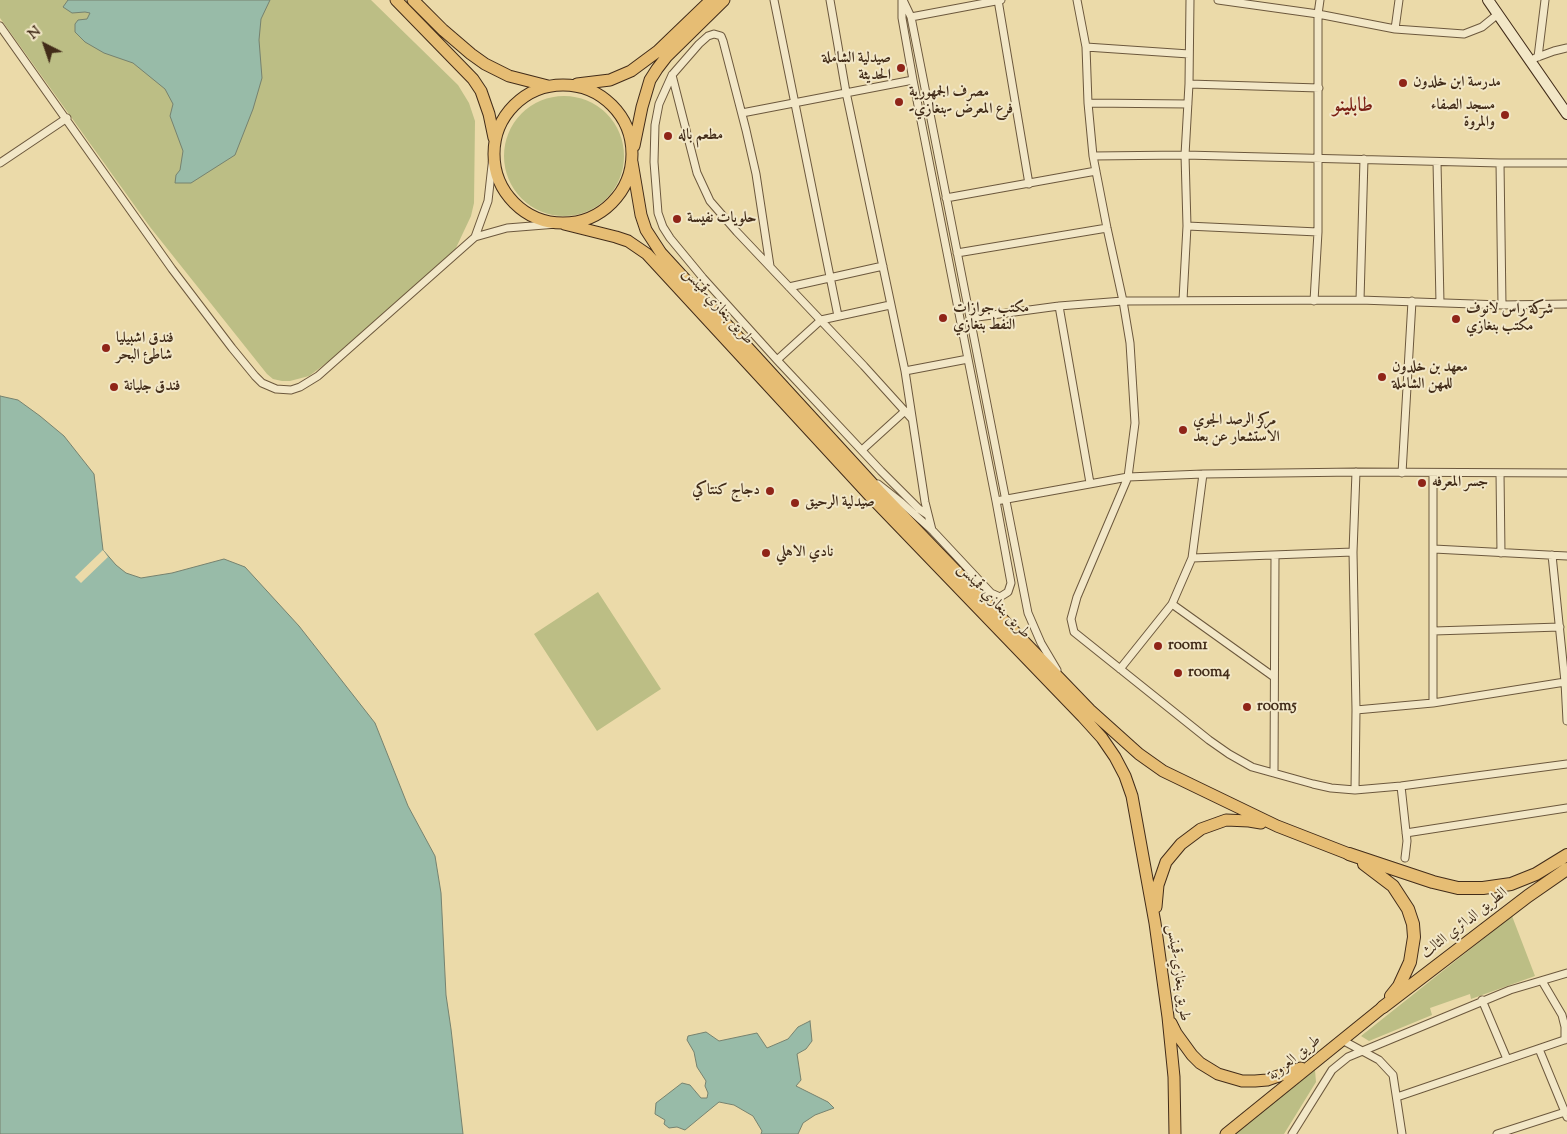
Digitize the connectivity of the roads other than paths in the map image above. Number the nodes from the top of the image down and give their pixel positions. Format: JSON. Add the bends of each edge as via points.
{"nodes":[{"id":1,"x":396,"y":0,"type":"edge"},
{"id":2,"x":413,"y":0,"type":"edge"},
{"id":3,"x":711,"y":0,"type":"edge"},
{"id":4,"x":724,"y":0,"type":"edge"},
{"id":5,"x":774,"y":0,"type":"edge"},
{"id":6,"x":830,"y":0,"type":"edge"},
{"id":7,"x":903,"y":0,"type":"edge"},
{"id":8,"x":999,"y":0,"type":"edge"},
{"id":9,"x":1077,"y":0,"type":"edge"},
{"id":10,"x":1190,"y":0,"type":"edge"},
{"id":11,"x":1223,"y":0,"type":"edge"},
{"id":12,"x":1320,"y":0,"type":"edge"},
{"id":13,"x":1399,"y":0,"type":"edge"},
{"id":14,"x":1488,"y":0,"type":"edge"},
{"id":15,"x":1545,"y":0,"type":"edge"},
{"id":16,"x":1318,"y":14,"type":"junction"},
{"id":17,"x":1498,"y":14,"type":"junction"},
{"id":18,"x":911,"y":17,"type":"junction"},
{"id":19,"x":0,"y":26,"type":"edge"},
{"id":20,"x":1395,"y":29,"type":"junction"},
{"id":21,"x":1086,"y":47,"type":"junction"},
{"id":22,"x":1567,"y":48,"type":"edge"},
{"id":23,"x":1189,"y":54,"type":"junction"},
{"id":24,"x":1534,"y":59,"type":"junction"},
{"id":25,"x":672,"y":75,"type":"junction"},
{"id":26,"x":913,"y":80,"type":"junction"},
{"id":27,"x":1189,"y":84,"type":"junction"},
{"id":28,"x":566,"y":85,"type":"junction"},
{"id":29,"x":550,"y":86,"type":"junction"},
{"id":30,"x":1319,"y":88,"type":"junction"},
{"id":31,"x":846,"y":92,"type":"junction"},
{"id":32,"x":794,"y":101,"type":"junction"},
{"id":33,"x":1088,"y":103,"type":"junction"},
{"id":34,"x":1188,"y":104,"type":"junction"},
{"id":35,"x":742,"y":113,"type":"junction"},
{"id":36,"x":1567,"y":114,"type":"edge"},
{"id":37,"x":67,"y":118,"type":"junction"},
{"id":38,"x":494,"y":139,"type":"junction"},
{"id":39,"x":1185,"y":155,"type":"junction"},
{"id":40,"x":493,"y":156,"type":"junction"},
{"id":41,"x":1093,"y":156,"type":"junction"},
{"id":42,"x":939,"y":157,"type":"junction"},
{"id":43,"x":632,"y":158,"type":"junction"},
{"id":44,"x":928,"y":158,"type":"junction"},
{"id":45,"x":1319,"y":159,"type":"junction"},
{"id":46,"x":1364,"y":159,"type":"junction"},
{"id":47,"x":1437,"y":162,"type":"junction"},
{"id":48,"x":0,"y":163,"type":"edge"},
{"id":49,"x":1567,"y":163,"type":"edge"},
{"id":50,"x":1500,"y":164,"type":"junction"},
{"id":51,"x":1096,"y":171,"type":"junction"},
{"id":52,"x":942,"y":176,"type":"junction"},
{"id":53,"x":932,"y":177,"type":"junction"},
{"id":54,"x":1029,"y":184,"type":"junction"},
{"id":55,"x":946,"y":198,"type":"junction"},
{"id":56,"x":561,"y":224,"type":"junction"},
{"id":57,"x":1186,"y":226,"type":"junction"},
{"id":58,"x":1106,"y":228,"type":"junction"},
{"id":59,"x":1318,"y":232,"type":"junction"},
{"id":60,"x":475,"y":236,"type":"junction"},
{"id":61,"x":957,"y":253,"type":"junction"},
{"id":62,"x":770,"y":266,"type":"junction"},
{"id":63,"x":882,"y":266,"type":"junction"},
{"id":64,"x":830,"y":278,"type":"junction"},
{"id":65,"x":789,"y":287,"type":"junction"},
{"id":66,"x":1183,"y":300,"type":"junction"},
{"id":67,"x":1360,"y":300,"type":"junction"},
{"id":68,"x":1123,"y":301,"type":"junction"},
{"id":69,"x":1314,"y":301,"type":"junction"},
{"id":70,"x":1412,"y":301,"type":"junction"},
{"id":71,"x":1440,"y":303,"type":"junction"},
{"id":72,"x":1567,"y":304,"type":"edge"},
{"id":73,"x":890,"y":305,"type":"junction"},
{"id":74,"x":1502,"y":305,"type":"junction"},
{"id":75,"x":1059,"y":306,"type":"junction"},
{"id":76,"x":838,"y":316,"type":"junction"},
{"id":77,"x":970,"y":318,"type":"junction"},
{"id":78,"x":821,"y":320,"type":"junction"},
{"id":79,"x":968,"y":359,"type":"junction"},
{"id":80,"x":777,"y":360,"type":"junction"},
{"id":81,"x":905,"y":371,"type":"junction"},
{"id":82,"x":905,"y":412,"type":"junction"},
{"id":83,"x":912,"y":420,"type":"junction"},
{"id":84,"x":862,"y":450,"type":"junction"},
{"id":85,"x":1356,"y":472,"type":"junction"},
{"id":86,"x":1402,"y":473,"type":"junction"},
{"id":87,"x":1434,"y":473,"type":"junction"},
{"id":88,"x":1500,"y":473,"type":"junction"},
{"id":89,"x":1567,"y":473,"type":"edge"},
{"id":90,"x":1203,"y":474,"type":"junction"},
{"id":91,"x":866,"y":476,"type":"junction"},
{"id":92,"x":1128,"y":477,"type":"junction"},
{"id":93,"x":1090,"y":483,"type":"junction"},
{"id":94,"x":1006,"y":500,"type":"junction"},
{"id":95,"x":996,"y":501,"type":"junction"},
{"id":96,"x":928,"y":515,"type":"junction"},
{"id":97,"x":933,"y":531,"type":"junction"},
{"id":98,"x":1434,"y":550,"type":"junction"},
{"id":99,"x":1353,"y":552,"type":"junction"},
{"id":100,"x":1501,"y":553,"type":"junction"},
{"id":101,"x":1552,"y":555,"type":"junction"},
{"id":102,"x":1275,"y":556,"type":"junction"},
{"id":103,"x":1567,"y":556,"type":"edge"},
{"id":104,"x":1192,"y":558,"type":"junction"},
{"id":105,"x":1172,"y":604,"type":"junction"},
{"id":106,"x":1560,"y":628,"type":"junction"},
{"id":107,"x":1434,"y":631,"type":"junction"},
{"id":108,"x":1120,"y":669,"type":"junction"},
{"id":109,"x":1274,"y":677,"type":"junction"},
{"id":110,"x":1062,"y":682,"type":"junction"},
{"id":111,"x":1565,"y":682,"type":"junction"},
{"id":112,"x":1433,"y":703,"type":"junction"},
{"id":113,"x":1356,"y":710,"type":"junction"},
{"id":114,"x":1567,"y":721,"type":"edge"},
{"id":115,"x":1567,"y":764,"type":"edge"},
{"id":116,"x":1274,"y":772,"type":"junction"},
{"id":117,"x":1401,"y":786,"type":"junction"},
{"id":118,"x":1355,"y":790,"type":"junction"},
{"id":119,"x":1567,"y":808,"type":"edge"},
{"id":120,"x":1278,"y":826,"type":"junction"},
{"id":121,"x":1406,"y":833,"type":"junction"},
{"id":122,"x":1349,"y":854,"type":"junction"},
{"id":123,"x":1567,"y":855,"type":"edge"},
{"id":124,"x":1405,"y":858,"type":"dead end"},
{"id":125,"x":1567,"y":869,"type":"edge"},
{"id":126,"x":1155,"y":923,"type":"junction"},
{"id":127,"x":1567,"y":973,"type":"edge"},
{"id":128,"x":1542,"y":981,"type":"junction"},
{"id":129,"x":1482,"y":1000,"type":"junction"},
{"id":130,"x":1383,"y":1007,"type":"junction"},
{"id":131,"x":1168,"y":1017,"type":"junction"},
{"id":132,"x":1566,"y":1039,"type":"edge"},
{"id":133,"x":1342,"y":1040,"type":"junction"},
{"id":134,"x":1540,"y":1049,"type":"junction"},
{"id":135,"x":1362,"y":1050,"type":"junction"},
{"id":136,"x":1507,"y":1059,"type":"junction"},
{"id":137,"x":1315,"y":1062,"type":"junction"},
{"id":138,"x":1397,"y":1097,"type":"junction"},
{"id":139,"x":1566,"y":1115,"type":"edge"},
{"id":140,"x":1175,"y":1134,"type":"edge"},
{"id":141,"x":1226,"y":1134,"type":"edge"},
{"id":142,"x":1292,"y":1134,"type":"edge"},
{"id":143,"x":1402,"y":1134,"type":"edge"},
{"id":144,"x":1497,"y":1134,"type":"edge"}],
"edges":[{"from":1,"to":38,"type":"main road","via":[[481,91],[490,114]]},
{"from":2,"to":29,"type":"main road","via":[[485,64],[509,76]]},
{"from":3,"to":28,"type":"main road","via":[[658,51],[631,71],[610,80]]},
{"from":4,"to":43,"type":"main road","via":[[667,56],[650,80]]},
{"from":5,"to":32,"type":"street"},
{"from":6,"to":31,"type":"street"},
{"from":7,"to":18,"type":"street"},
{"from":7,"to":26,"type":"street","via":[[902,18]]},
{"from":8,"to":18,"type":"street"},
{"from":8,"to":54,"type":"street"},
{"from":9,"to":21,"type":"street"},
{"from":10,"to":23,"type":"street"},
{"from":11,"to":16,"type":"street"},
{"from":12,"to":16,"type":"street"},
{"from":13,"to":20,"type":"street"},
{"from":14,"to":17,"type":"street"},
{"from":15,"to":24,"type":"street"},
{"from":16,"to":20,"type":"street"},
{"from":16,"to":30,"type":"street"},
{"from":17,"to":20,"type":"street","via":[[1482,27],[1464,34]]},
{"from":17,"to":24,"type":"street"},
{"from":18,"to":42,"type":"street"},
{"from":19,"to":37,"type":"street"},
{"from":21,"to":23,"type":"street"},
{"from":21,"to":33,"type":"street"},
{"from":22,"to":24,"type":"street"},
{"from":23,"to":27,"type":"street"},
{"from":24,"to":36,"type":"street"},
{"from":25,"to":35,"type":"street","via":[[708,36],[718,34],[724,41]]},
{"from":25,"to":62,"type":"street","via":[[703,188],[718,211]]},
{"from":25,"to":80,"type":"street","via":[[659,104],[656,124],[655,190],[663,227]]},
{"from":26,"to":31,"type":"street"},
{"from":26,"to":44,"type":"street"},
{"from":27,"to":30,"type":"street"},
{"from":27,"to":34,"type":"street"},
{"from":28,"to":29,"type":"main road"},
{"from":28,"to":43,"type":"main road","via":[[595,93],[618,112],[631,140]]},
{"from":29,"to":38,"type":"main road","via":[[520,99],[504,117]]},
{"from":30,"to":45,"type":"street"},
{"from":31,"to":32,"type":"street"},
{"from":31,"to":63,"type":"street"},
{"from":32,"to":35,"type":"street"},
{"from":32,"to":64,"type":"street"},
{"from":33,"to":34,"type":"street"},
{"from":33,"to":41,"type":"street"},
{"from":34,"to":39,"type":"street"},
{"from":35,"to":62,"type":"street","via":[[756,174]]},
{"from":37,"to":48,"type":"street"},
{"from":37,"to":60,"type":"street","via":[[232,348],[262,383],[276,390],[291,390],[318,376]]},
{"from":38,"to":40,"type":"main road"},
{"from":39,"to":41,"type":"street"},
{"from":39,"to":45,"type":"street"},
{"from":39,"to":57,"type":"street"},
{"from":40,"to":56,"type":"main road","via":[[499,184],[517,207],[529,216]]},
{"from":40,"to":60,"type":"street","via":[[488,201]]},
{"from":41,"to":51,"type":"street"},
{"from":42,"to":44,"type":"street"},
{"from":42,"to":52,"type":"street"},
{"from":43,"to":56,"type":"main road","via":[[628,178],[610,206],[589,218]]},
{"from":43,"to":91,"type":"main road","via":[[641,215],[653,242]]},
{"from":44,"to":53,"type":"street"},
{"from":45,"to":46,"type":"street"},
{"from":45,"to":59,"type":"street"},
{"from":46,"to":47,"type":"street"},
{"from":46,"to":67,"type":"street"},
{"from":47,"to":50,"type":"street"},
{"from":47,"to":71,"type":"street"},
{"from":49,"to":50,"type":"street"},
{"from":50,"to":74,"type":"street"},
{"from":51,"to":54,"type":"street"},
{"from":51,"to":58,"type":"street"},
{"from":52,"to":53,"type":"street"},
{"from":52,"to":55,"type":"street"},
{"from":53,"to":79,"type":"street"},
{"from":54,"to":55,"type":"street"},
{"from":55,"to":61,"type":"street"},
{"from":56,"to":60,"type":"street","via":[[507,228]]},
{"from":56,"to":126,"type":"main road","name":"طريق بنغازي-قمينس","via":[[628,241],[647,254],[871,497],[1102,738],[1132,796]]},
{"from":57,"to":59,"type":"street"},
{"from":57,"to":66,"type":"street"},
{"from":58,"to":61,"type":"street"},
{"from":58,"to":68,"type":"street"},
{"from":59,"to":69,"type":"street"},
{"from":61,"to":77,"type":"street"},
{"from":62,"to":65,"type":"street"},
{"from":63,"to":64,"type":"street"},
{"from":63,"to":73,"type":"street"},
{"from":64,"to":65,"type":"street"},
{"from":64,"to":76,"type":"street"},
{"from":65,"to":78,"type":"street"},
{"from":66,"to":68,"type":"street"},
{"from":66,"to":69,"type":"street"},
{"from":67,"to":69,"type":"street"},
{"from":67,"to":70,"type":"street"},
{"from":68,"to":75,"type":"street"},
{"from":68,"to":92,"type":"street","via":[[1130,343],[1135,423]]},
{"from":70,"to":71,"type":"street"},
{"from":70,"to":86,"type":"street"},
{"from":71,"to":74,"type":"street"},
{"from":72,"to":74,"type":"street"},
{"from":73,"to":76,"type":"street"},
{"from":73,"to":81,"type":"street"},
{"from":75,"to":77,"type":"street"},
{"from":75,"to":93,"type":"street"},
{"from":76,"to":78,"type":"street"},
{"from":77,"to":94,"type":"street"},
{"from":78,"to":80,"type":"street"},
{"from":78,"to":82,"type":"street"},
{"from":79,"to":81,"type":"street"},
{"from":79,"to":95,"type":"street"},
{"from":80,"to":84,"type":"street"},
{"from":81,"to":83,"type":"street"},
{"from":82,"to":83,"type":"street"},
{"from":82,"to":84,"type":"street"},
{"from":83,"to":96,"type":"street"},
{"from":84,"to":96,"type":"street"},
{"from":85,"to":86,"type":"street"},
{"from":85,"to":90,"type":"street"},
{"from":85,"to":99,"type":"street"},
{"from":86,"to":87,"type":"street"},
{"from":87,"to":88,"type":"street"},
{"from":87,"to":98,"type":"street"},
{"from":88,"to":89,"type":"street"},
{"from":88,"to":100,"type":"street"},
{"from":90,"to":92,"type":"street"},
{"from":90,"to":104,"type":"street"},
{"from":91,"to":97,"type":"street","via":[[898,499]]},
{"from":91,"to":110,"type":"main road"},
{"from":92,"to":93,"type":"street"},
{"from":92,"to":108,"type":"street","via":[[1082,585],[1072,619],[1074,632]]},
{"from":93,"to":94,"type":"street"},
{"from":94,"to":95,"type":"street"},
{"from":94,"to":110,"type":"street","via":[[1028,613]]},
{"from":95,"to":97,"type":"street","via":[[1011,583],[1003,596],[991,593]]},
{"from":96,"to":97,"type":"street"},
{"from":98,"to":100,"type":"street"},
{"from":98,"to":107,"type":"street"},
{"from":99,"to":102,"type":"street"},
{"from":99,"to":113,"type":"street"},
{"from":100,"to":101,"type":"street"},
{"from":101,"to":103,"type":"street"},
{"from":101,"to":106,"type":"street"},
{"from":102,"to":104,"type":"street"},
{"from":102,"to":109,"type":"street"},
{"from":104,"to":105,"type":"street"},
{"from":105,"to":108,"type":"street"},
{"from":105,"to":109,"type":"street"},
{"from":106,"to":107,"type":"street"},
{"from":106,"to":111,"type":"street"},
{"from":107,"to":112,"type":"street"},
{"from":108,"to":116,"type":"street","via":[[1208,740],[1252,767]]},
{"from":109,"to":116,"type":"street"},
{"from":110,"to":120,"type":"main road","via":[[1116,734],[1163,771]]},
{"from":111,"to":112,"type":"street"},
{"from":111,"to":114,"type":"street"},
{"from":112,"to":113,"type":"street"},
{"from":113,"to":118,"type":"street"},
{"from":115,"to":117,"type":"street"},
{"from":116,"to":118,"type":"street","via":[[1331,788]]},
{"from":117,"to":118,"type":"street"},
{"from":117,"to":121,"type":"street"},
{"from":119,"to":121,"type":"street"},
{"from":120,"to":122,"type":"main road"},
{"from":120,"to":126,"type":"main road","via":[[1249,820],[1226,820],[1201,828],[1166,862],[1158,885]]},
{"from":121,"to":124,"type":"street"},
{"from":122,"to":123,"type":"highway","name":"الطريق الدائري الثالث","via":[[1458,888],[1511,884],[1536,874]]},
{"from":122,"to":130,"type":"highway","via":[[1393,886],[1412,917],[1414,937],[1410,962],[1399,986]]},
{"from":125,"to":130,"type":"highway","name":"الطريق الدائري الثالث"},
{"from":126,"to":131,"type":"main road","name":"طريق بنغازي-قمينس"},
{"from":127,"to":128,"type":"street"},
{"from":128,"to":129,"type":"street"},
{"from":128,"to":132,"type":"street","via":[[1562,1015]]},
{"from":129,"to":135,"type":"street"},
{"from":129,"to":136,"type":"street"},
{"from":130,"to":133,"type":"main road","name":"طريق العروبة"},
{"from":131,"to":137,"type":"main road","via":[[1183,1043],[1200,1063],[1231,1079],[1267,1080]]},
{"from":131,"to":140,"type":"main road","name":"طريق بنغازي-قمينس"},
{"from":132,"to":134,"type":"street"},
{"from":133,"to":135,"type":"street"},
{"from":133,"to":137,"type":"main road","name":"طريق العروبة"},
{"from":134,"to":136,"type":"street"},
{"from":134,"to":139,"type":"street"},
{"from":135,"to":138,"type":"street","via":[[1380,1060],[1393,1075]]},
{"from":135,"to":142,"type":"street","via":[[1348,1056],[1332,1070]]},
{"from":136,"to":138,"type":"street"},
{"from":137,"to":141,"type":"main road","name":"طريق العروبة"},
{"from":138,"to":143,"type":"street"},
{"from":139,"to":144,"type":"street"}]}
